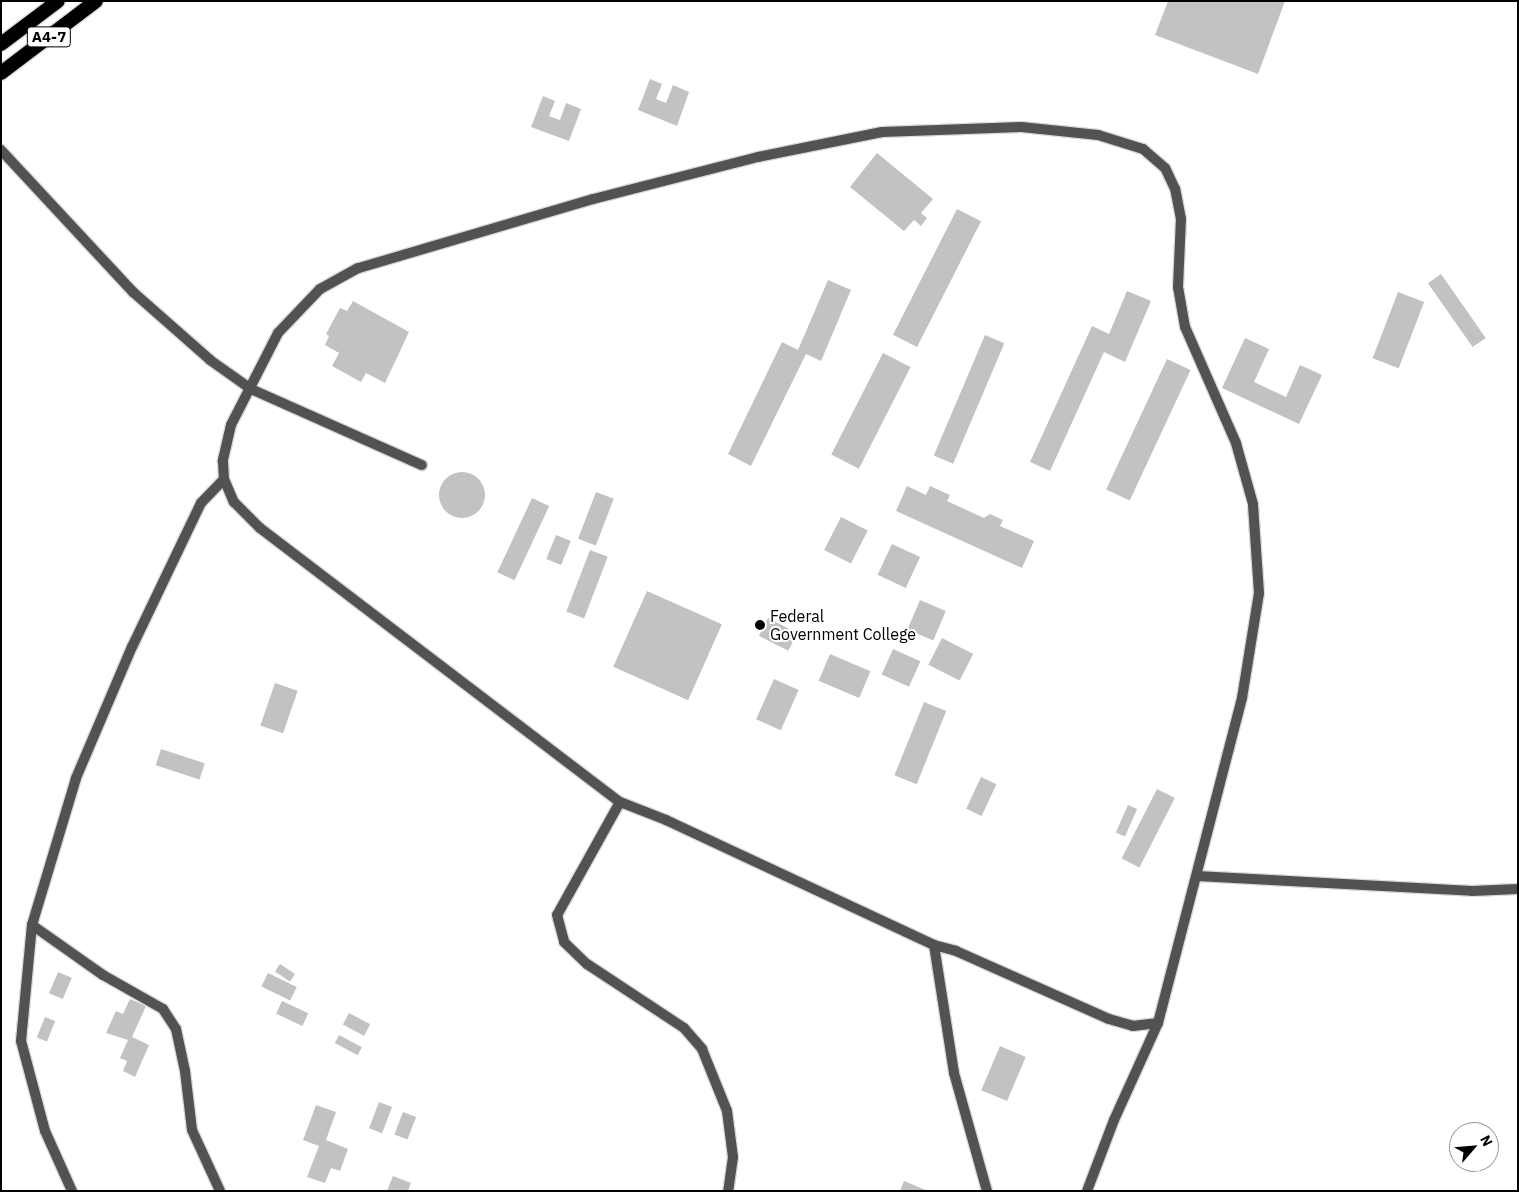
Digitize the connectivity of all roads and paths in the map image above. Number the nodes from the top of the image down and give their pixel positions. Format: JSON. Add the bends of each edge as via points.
{"nodes":[{"id":1,"x":58,"y":1,"type":"edge"},
{"id":2,"x":96,"y":1,"type":"edge"},
{"id":3,"x":1,"y":44,"type":"edge"},
{"id":4,"x":1,"y":73,"type":"edge"},
{"id":5,"x":1,"y":150,"type":"edge"},
{"id":6,"x":251,"y":390,"type":"junction"},
{"id":7,"x":422,"y":464,"type":"dead end"},
{"id":8,"x":224,"y":479,"type":"junction"},
{"id":9,"x":620,"y":802,"type":"junction"},
{"id":10,"x":1198,"y":876,"type":"junction"},
{"id":11,"x":1518,"y":889,"type":"edge"},
{"id":12,"x":32,"y":925,"type":"junction"},
{"id":13,"x":934,"y":945,"type":"junction"},
{"id":14,"x":1158,"y":1023,"type":"junction"},
{"id":15,"x":72,"y":1191,"type":"edge"},
{"id":16,"x":220,"y":1191,"type":"edge"},
{"id":17,"x":728,"y":1191,"type":"edge"},
{"id":18,"x":987,"y":1191,"type":"edge"},
{"id":19,"x":1087,"y":1191,"type":"edge"}],
"edges":[{"from":1,"to":3,"type":"highway","number":"A4-7"},
{"from":2,"to":4,"type":"highway","number":"A4-7"},
{"from":5,"to":6,"type":"street","via":[[133,292],[210,360]]},
{"from":6,"to":7,"type":"street"},
{"from":6,"to":8,"type":"street","via":[[231,425],[223,461]]},
{"from":6,"to":10,"type":"street","via":[[278,333],[306,302],[343,276],[358,268],[593,199],[758,157],[882,132],[1021,128],[1098,135],[1143,149],[1165,168],[1176,189],[1181,219],[1178,287],[1185,327],[1236,444],[1253,504],[1258,593],[1242,698]]},
{"from":8,"to":9,"type":"street","via":[[234,502],[260,528]]},
{"from":8,"to":12,"type":"street","via":[[201,503],[132,647],[84,761]]},
{"from":9,"to":13,"type":"street","via":[[666,820]]},
{"from":9,"to":17,"type":"street","via":[[557,915],[564,942],[587,964],[684,1028],[702,1049],[727,1111],[733,1157]]},
{"from":10,"to":11,"type":"street","via":[[1472,891]]},
{"from":10,"to":14,"type":"street"},
{"from":12,"to":15,"type":"street","via":[[20,1040],[46,1131]]},
{"from":12,"to":16,"type":"street","via":[[103,975],[162,1009],[176,1029],[186,1071],[192,1130]]},
{"from":13,"to":14,"type":"street","via":[[956,951],[1110,1019],[1133,1026]]},
{"from":13,"to":18,"type":"street","via":[[954,1074]]},
{"from":14,"to":19,"type":"street","via":[[1114,1120]]}]}
